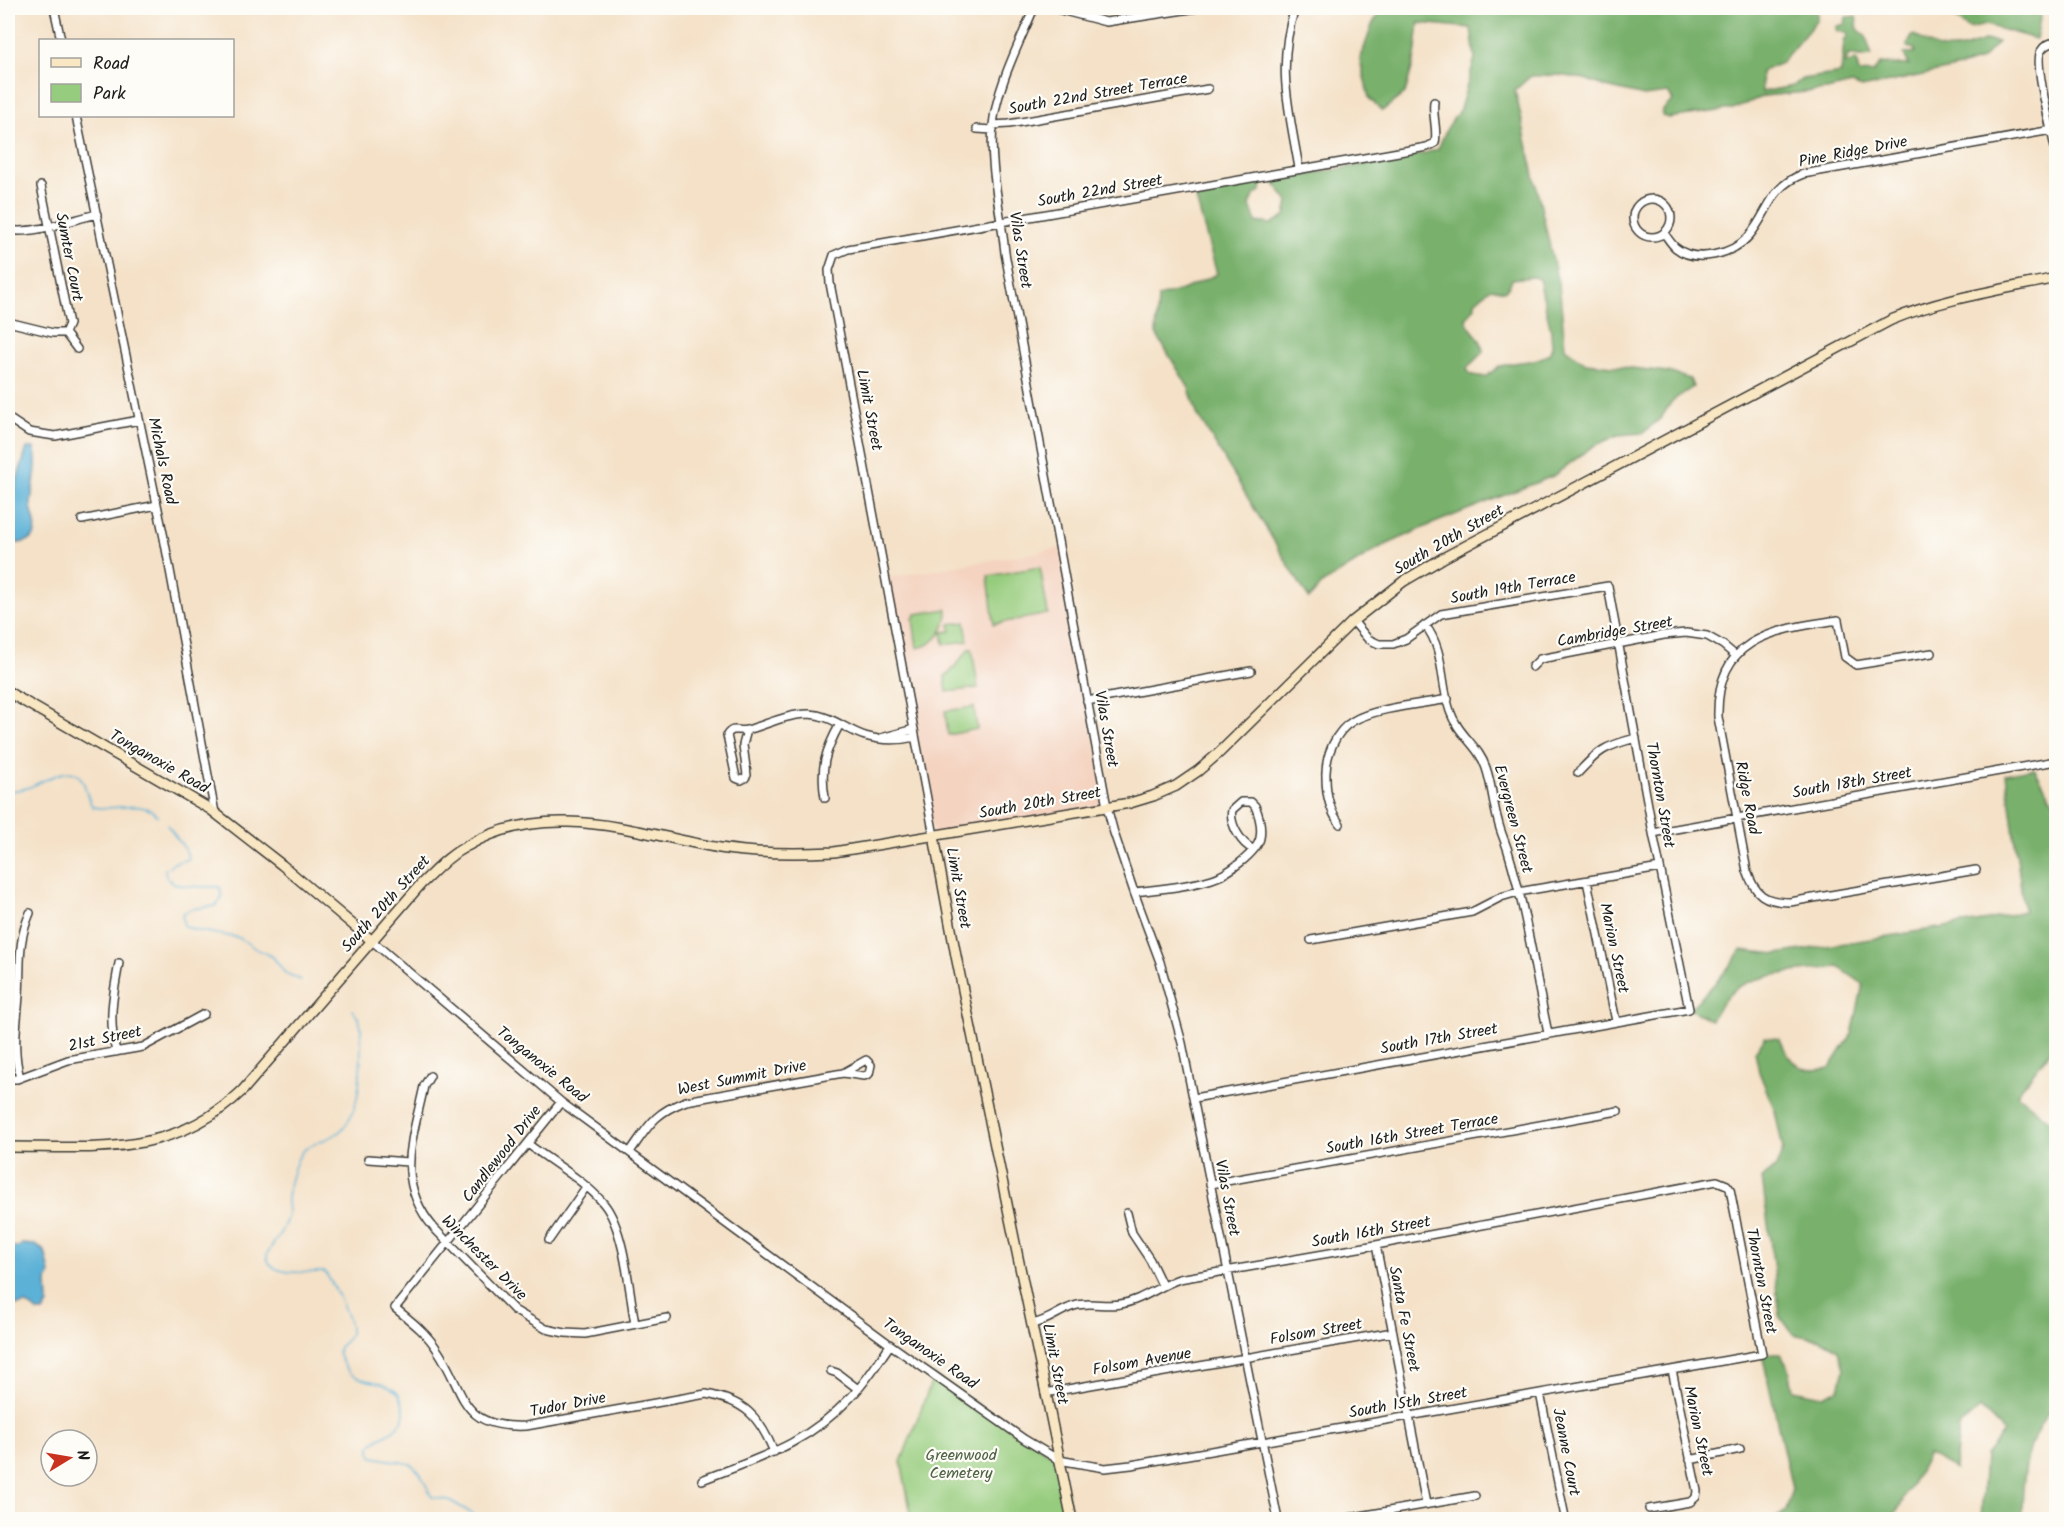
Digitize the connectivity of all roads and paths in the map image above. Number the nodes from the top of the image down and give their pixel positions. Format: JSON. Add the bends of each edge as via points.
{"nodes":[{"id":1,"x":54,"y":8,"type":"edge"},
{"id":2,"x":1034,"y":8,"type":"edge"},
{"id":3,"x":1053,"y":8,"type":"edge"},
{"id":4,"x":1197,"y":8,"type":"edge"},
{"id":5,"x":1295,"y":8,"type":"edge"},
{"id":6,"x":61,"y":39,"type":"edge"},
{"id":7,"x":2054,"y":42,"type":"edge"},
{"id":8,"x":1209,"y":89,"type":"dead end"},
{"id":9,"x":1434,"y":102,"type":"dead end"},
{"id":10,"x":76,"y":117,"type":"edge"},
{"id":11,"x":993,"y":127,"type":"junction"},
{"id":12,"x":976,"y":129,"type":"dead end"},
{"id":13,"x":2052,"y":130,"type":"junction"},
{"id":14,"x":2056,"y":153,"type":"edge"},
{"id":15,"x":1299,"y":168,"type":"junction"},
{"id":16,"x":41,"y":186,"type":"dead end"},
{"id":17,"x":97,"y":214,"type":"junction"},
{"id":18,"x":1002,"y":223,"type":"junction"},
{"id":19,"x":49,"y":226,"type":"junction"},
{"id":20,"x":8,"y":230,"type":"edge"},
{"id":21,"x":1664,"y":233,"type":"junction"},
{"id":22,"x":831,"y":259,"type":"joint"},
{"id":23,"x":2056,"y":278,"type":"edge"},
{"id":24,"x":8,"y":322,"type":"edge"},
{"id":25,"x":65,"y":333,"type":"junction"},
{"id":26,"x":77,"y":349,"type":"dead end"},
{"id":27,"x":8,"y":418,"type":"edge"},
{"id":28,"x":139,"y":420,"type":"junction"},
{"id":29,"x":157,"y":505,"type":"junction"},
{"id":30,"x":82,"y":520,"type":"dead end"},
{"id":31,"x":1608,"y":586,"type":"joint"},
{"id":32,"x":1353,"y":621,"type":"junction"},
{"id":33,"x":1425,"y":625,"type":"junction"},
{"id":34,"x":1619,"y":645,"type":"junction"},
{"id":35,"x":1932,"y":653,"type":"dead end"},
{"id":36,"x":1736,"y":656,"type":"junction"},
{"id":37,"x":1532,"y":667,"type":"dead end"},
{"id":38,"x":1251,"y":671,"type":"dead end"},
{"id":39,"x":8,"y":692,"type":"edge"},
{"id":40,"x":1448,"y":699,"type":"junction"},
{"id":41,"x":1087,"y":701,"type":"junction"},
{"id":42,"x":840,"y":724,"type":"junction"},
{"id":43,"x":747,"y":730,"type":"junction"},
{"id":44,"x":914,"y":733,"type":"junction"},
{"id":45,"x":1636,"y":738,"type":"junction"},
{"id":46,"x":2056,"y":761,"type":"edge"},
{"id":47,"x":1578,"y":773,"type":"dead end"},
{"id":48,"x":825,"y":798,"type":"dead end"},
{"id":49,"x":1107,"y":807,"type":"junction"},
{"id":50,"x":215,"y":813,"type":"junction"},
{"id":51,"x":1737,"y":817,"type":"junction"},
{"id":52,"x":1340,"y":824,"type":"dead end"},
{"id":53,"x":1653,"y":833,"type":"junction"},
{"id":54,"x":934,"y":836,"type":"junction"},
{"id":55,"x":1253,"y":849,"type":"junction"},
{"id":56,"x":1660,"y":868,"type":"junction"},
{"id":57,"x":1976,"y":870,"type":"dead end"},
{"id":58,"x":1587,"y":881,"type":"junction"},
{"id":59,"x":1134,"y":892,"type":"junction"},
{"id":60,"x":1518,"y":892,"type":"junction"},
{"id":61,"x":30,"y":914,"type":"dead end"},
{"id":62,"x":371,"y":940,"type":"junction"},
{"id":63,"x":1311,"y":940,"type":"dead end"},
{"id":64,"x":119,"y":963,"type":"dead end"},
{"id":65,"x":1689,"y":1009,"type":"joint"},
{"id":66,"x":204,"y":1014,"type":"dead end"},
{"id":67,"x":1616,"y":1021,"type":"junction"},
{"id":68,"x":1548,"y":1033,"type":"junction"},
{"id":69,"x":116,"y":1052,"type":"junction"},
{"id":70,"x":843,"y":1073,"type":"dead end"},
{"id":71,"x":430,"y":1076,"type":"dead end"},
{"id":72,"x":20,"y":1078,"type":"junction"},
{"id":73,"x":8,"y":1079,"type":"edge"},
{"id":74,"x":1194,"y":1098,"type":"junction"},
{"id":75,"x":561,"y":1102,"type":"junction"},
{"id":76,"x":1618,"y":1111,"type":"dead end"},
{"id":77,"x":528,"y":1144,"type":"junction"},
{"id":78,"x":8,"y":1146,"type":"edge"},
{"id":79,"x":630,"y":1152,"type":"junction"},
{"id":80,"x":368,"y":1159,"type":"dead end"},
{"id":81,"x":408,"y":1162,"type":"junction"},
{"id":82,"x":1722,"y":1182,"type":"joint"},
{"id":83,"x":1210,"y":1184,"type":"junction"},
{"id":84,"x":586,"y":1187,"type":"junction"},
{"id":85,"x":1127,"y":1213,"type":"dead end"},
{"id":86,"x":549,"y":1240,"type":"dead end"},
{"id":87,"x":449,"y":1242,"type":"junction"},
{"id":88,"x":1376,"y":1245,"type":"junction"},
{"id":89,"x":1227,"y":1271,"type":"junction"},
{"id":90,"x":1162,"y":1285,"type":"junction"},
{"id":91,"x":395,"y":1308,"type":"joint"},
{"id":92,"x":667,"y":1318,"type":"dead end"},
{"id":93,"x":635,"y":1324,"type":"junction"},
{"id":94,"x":1032,"y":1324,"type":"junction"},
{"id":95,"x":1393,"y":1332,"type":"junction"},
{"id":96,"x":890,"y":1345,"type":"junction"},
{"id":97,"x":1761,"y":1354,"type":"joint"},
{"id":98,"x":1244,"y":1358,"type":"junction"},
{"id":99,"x":1672,"y":1370,"type":"junction"},
{"id":100,"x":831,"y":1371,"type":"dead end"},
{"id":101,"x":858,"y":1389,"type":"junction"},
{"id":102,"x":1046,"y":1393,"type":"junction"},
{"id":103,"x":1540,"y":1393,"type":"junction"},
{"id":104,"x":1410,"y":1416,"type":"junction"},
{"id":105,"x":1262,"y":1442,"type":"junction"},
{"id":106,"x":1740,"y":1449,"type":"dead end"},
{"id":107,"x":774,"y":1452,"type":"junction"},
{"id":108,"x":1059,"y":1460,"type":"junction"},
{"id":109,"x":1690,"y":1460,"type":"junction"},
{"id":110,"x":702,"y":1480,"type":"dead end"},
{"id":111,"x":1475,"y":1496,"type":"dead end"},
{"id":112,"x":1426,"y":1504,"type":"junction"},
{"id":113,"x":1649,"y":1509,"type":"dead end"},
{"id":114,"x":1565,"y":1517,"type":"dead end"},
{"id":115,"x":1072,"y":1520,"type":"edge"},
{"id":116,"x":1278,"y":1520,"type":"edge"},
{"id":117,"x":1337,"y":1520,"type":"edge"}],
"edges":[{"from":1,"to":6,"type":"street"},
{"from":2,"to":11,"type":"street","name":"Vilas Street","via":[[999,95]]},
{"from":3,"to":4,"type":"street","via":[[1106,22]]},
{"from":5,"to":15,"type":"street","via":[[1284,74]]},
{"from":7,"to":13,"type":"street","via":[[2041,50],[2038,57]]},
{"from":8,"to":11,"type":"street","name":"South 22nd Street Terrace"},
{"from":9,"to":15,"type":"street","name":"South 22nd Street","via":[[1436,136],[1435,142],[1427,147]]},
{"from":10,"to":17,"type":"street","name":"Michals Road"},
{"from":11,"to":12,"type":"street","name":"South 22nd Street Terrace"},
{"from":11,"to":18,"type":"street","name":"Vilas Street","via":[[995,181]]},
{"from":13,"to":14,"type":"street"},
{"from":13,"to":21,"type":"street","name":"Pine Ridge Drive","via":[[1803,174],[1782,185],[1748,237],[1713,255],[1688,254],[1676,248]]},
{"from":15,"to":18,"type":"street","name":"South 22nd Street"},
{"from":16,"to":19,"type":"street","name":"Sumter Court"},
{"from":17,"to":19,"type":"street"},
{"from":17,"to":28,"type":"street","name":"Michals Road"},
{"from":18,"to":22,"type":"street","name":"South 22nd Street","via":[[848,249]]},
{"from":18,"to":41,"type":"street","name":"Vilas Street"},
{"from":19,"to":20,"type":"street"},
{"from":19,"to":25,"type":"street","name":"Sumter Court","via":[[69,324]]},
{"from":21,"to":21,"type":"street","via":[[1650,237],[1636,229],[1634,212],[1641,203],[1656,200],[1666,206],[1671,221]]},
{"from":22,"to":44,"type":"street","name":"Limit Street","via":[[830,282]]},
{"from":23,"to":32,"type":"main road","name":"South 20th Street","via":[[1957,298],[1891,320],[1443,558],[1404,580]]},
{"from":24,"to":25,"type":"street"},
{"from":25,"to":26,"type":"street"},
{"from":27,"to":28,"type":"street","via":[[29,432],[55,436]]},
{"from":28,"to":29,"type":"street","name":"Michals Road"},
{"from":29,"to":30,"type":"street"},
{"from":29,"to":50,"type":"street","name":"Michals Road"},
{"from":31,"to":33,"type":"street","name":"South 19th Terrace","via":[[1441,614]]},
{"from":31,"to":34,"type":"street","name":"Thornton Street"},
{"from":32,"to":33,"type":"street","name":"South 19th Terrace","via":[[1368,639],[1379,644],[1406,639]]},
{"from":32,"to":49,"type":"main road","name":"South 20th Street","via":[[1198,771],[1153,796]]},
{"from":33,"to":40,"type":"street","name":"Evergreen Street","via":[[1438,647]]},
{"from":34,"to":36,"type":"street","name":"Cambridge Street","via":[[1686,633],[1707,636]]},
{"from":34,"to":37,"type":"street","name":"Cambridge Street","via":[[1540,659]]},
{"from":34,"to":45,"type":"street","name":"Thornton Street"},
{"from":35,"to":36,"type":"street","name":"Ridge Road","via":[[1856,665],[1845,657],[1838,620],[1766,634]]},
{"from":36,"to":51,"type":"street","name":"Ridge Road","via":[[1722,680],[1717,704]]},
{"from":38,"to":41,"type":"street"},
{"from":39,"to":50,"type":"main road","name":"Tonganoxie Road"},
{"from":40,"to":52,"type":"street","via":[[1371,714],[1343,729],[1325,764],[1332,813]]},
{"from":40,"to":60,"type":"street","name":"Evergreen Street","via":[[1457,727],[1486,766]]},
{"from":41,"to":49,"type":"street","name":"Vilas Street"},
{"from":42,"to":43,"type":"street","via":[[809,714],[785,717]]},
{"from":42,"to":44,"type":"street","via":[[880,738]]},
{"from":42,"to":48,"type":"street","via":[[824,764]]},
{"from":43,"to":43,"type":"street","via":[[731,730],[727,735],[736,778],[741,780],[747,775],[743,745]]},
{"from":44,"to":54,"type":"street","name":"Limit Street"},
{"from":45,"to":47,"type":"street","via":[[1598,752]]},
{"from":45,"to":53,"type":"street","name":"Thornton Street"},
{"from":46,"to":51,"type":"street","name":"South 18th Street"},
{"from":49,"to":54,"type":"main road","name":"South 20th Street"},
{"from":49,"to":59,"type":"street","name":"Vilas Street"},
{"from":50,"to":62,"type":"main road","name":"Tonganoxie Road"},
{"from":51,"to":53,"type":"street","name":"South 18th Street"},
{"from":51,"to":57,"type":"street","name":"Ridge Road","via":[[1752,885],[1775,902]]},
{"from":53,"to":56,"type":"street","name":"Thornton Street"},
{"from":54,"to":62,"type":"main road","name":"South 20th Street","via":[[834,852],[780,854],[722,848],[584,822],[532,823],[482,838],[446,860]]},
{"from":54,"to":94,"type":"main road","name":"Limit Street"},
{"from":55,"to":55,"type":"street","via":[[1260,838],[1255,806],[1240,802],[1234,806],[1231,819]]},
{"from":55,"to":59,"type":"street","via":[[1213,879]]},
{"from":56,"to":58,"type":"street"},
{"from":56,"to":65,"type":"street","name":"Thornton Street"},
{"from":58,"to":60,"type":"street"},
{"from":58,"to":67,"type":"street","name":"Marion Street"},
{"from":59,"to":74,"type":"street","name":"Vilas Street","via":[[1169,993]]},
{"from":60,"to":63,"type":"street","via":[[1472,912]]},
{"from":60,"to":68,"type":"street","name":"Evergreen Street"},
{"from":61,"to":72,"type":"street","via":[[19,951],[14,1046]]},
{"from":62,"to":75,"type":"street","name":"Tonganoxie Road"},
{"from":62,"to":78,"type":"main road","name":"South 20th Street","via":[[243,1090],[193,1126],[138,1144],[114,1147]]},
{"from":64,"to":69,"type":"street","via":[[110,1014]]},
{"from":65,"to":67,"type":"street","name":"South 17th Street"},
{"from":66,"to":69,"type":"street","name":"21st Street","via":[[143,1047]]},
{"from":67,"to":68,"type":"street","name":"South 17th Street"},
{"from":68,"to":74,"type":"street","name":"South 17th Street"},
{"from":69,"to":72,"type":"street","name":"21st Street","via":[[68,1060]]},
{"from":70,"to":79,"type":"street","name":"West Summit Drive","via":[[666,1108]]},
{"from":71,"to":81,"type":"street","name":"Winchester Drive","via":[[424,1086]]},
{"from":72,"to":73,"type":"street","name":"21st Street"},
{"from":74,"to":83,"type":"street","name":"Vilas Street"},
{"from":75,"to":77,"type":"street","name":"Candlewood Drive"},
{"from":75,"to":79,"type":"street","name":"Tonganoxie Road"},
{"from":76,"to":83,"type":"street","name":"South 16th Street Terrace"},
{"from":77,"to":84,"type":"street"},
{"from":77,"to":87,"type":"street","name":"Candlewood Drive"},
{"from":79,"to":96,"type":"street","name":"Tonganoxie Road"},
{"from":80,"to":81,"type":"street"},
{"from":81,"to":87,"type":"street","name":"Winchester Drive","via":[[415,1200],[423,1215]]},
{"from":82,"to":88,"type":"street","name":"South 16th Street"},
{"from":82,"to":97,"type":"street","name":"Thornton Street","via":[[1730,1189]]},
{"from":83,"to":89,"type":"street","name":"Vilas Street"},
{"from":84,"to":86,"type":"street"},
{"from":84,"to":93,"type":"street","via":[[604,1204],[617,1227]]},
{"from":85,"to":90,"type":"street","via":[[1132,1233]]},
{"from":87,"to":91,"type":"street","name":"Candlewood Drive"},
{"from":87,"to":93,"type":"street","name":"Winchester Drive","via":[[514,1310],[546,1329],[585,1334]]},
{"from":88,"to":89,"type":"street","name":"South 16th Street"},
{"from":88,"to":95,"type":"street","name":"Santa Fe Street"},
{"from":89,"to":90,"type":"street","name":"South 16th Street"},
{"from":89,"to":98,"type":"street","name":"Vilas Street"},
{"from":90,"to":94,"type":"street","name":"South 16th Street","via":[[1132,1302],[1076,1305],[1047,1321]]},
{"from":91,"to":107,"type":"street","name":"Tudor Drive","via":[[430,1338],[473,1413],[495,1424],[526,1426],[706,1394],[740,1404],[751,1413]]},
{"from":92,"to":93,"type":"street","name":"Winchester Drive"},
{"from":94,"to":102,"type":"main road","name":"Limit Street"},
{"from":95,"to":98,"type":"street","name":"Folsom Street"},
{"from":95,"to":104,"type":"street","name":"Santa Fe Street"},
{"from":96,"to":101,"type":"street"},
{"from":96,"to":108,"type":"street","name":"Tonganoxie Road","via":[[1024,1440]]},
{"from":97,"to":99,"type":"street","name":"South 15th Street"},
{"from":98,"to":102,"type":"street","name":"Folsom Avenue"},
{"from":98,"to":105,"type":"street","name":"Vilas Street"},
{"from":99,"to":103,"type":"street","name":"South 15th Street"},
{"from":99,"to":109,"type":"street","name":"Marion Street"},
{"from":100,"to":101,"type":"street"},
{"from":101,"to":107,"type":"street","via":[[815,1430]]},
{"from":102,"to":108,"type":"main road","name":"Limit Street"},
{"from":103,"to":104,"type":"street","name":"South 15th Street"},
{"from":103,"to":114,"type":"street","name":"Jeanne Court"},
{"from":104,"to":105,"type":"street","name":"South 15th Street"},
{"from":104,"to":112,"type":"street","name":"Santa Fe Street"},
{"from":105,"to":108,"type":"street","name":"South 15th Street","via":[[1131,1466],[1106,1468]]},
{"from":105,"to":116,"type":"street","name":"Vilas Street"},
{"from":106,"to":109,"type":"street"},
{"from":107,"to":110,"type":"street"},
{"from":108,"to":115,"type":"main road","name":"Limit Street"},
{"from":109,"to":113,"type":"street","name":"Marion Street","via":[[1696,1497],[1690,1502]]},
{"from":111,"to":112,"type":"street"},
{"from":112,"to":117,"type":"street"}]}
